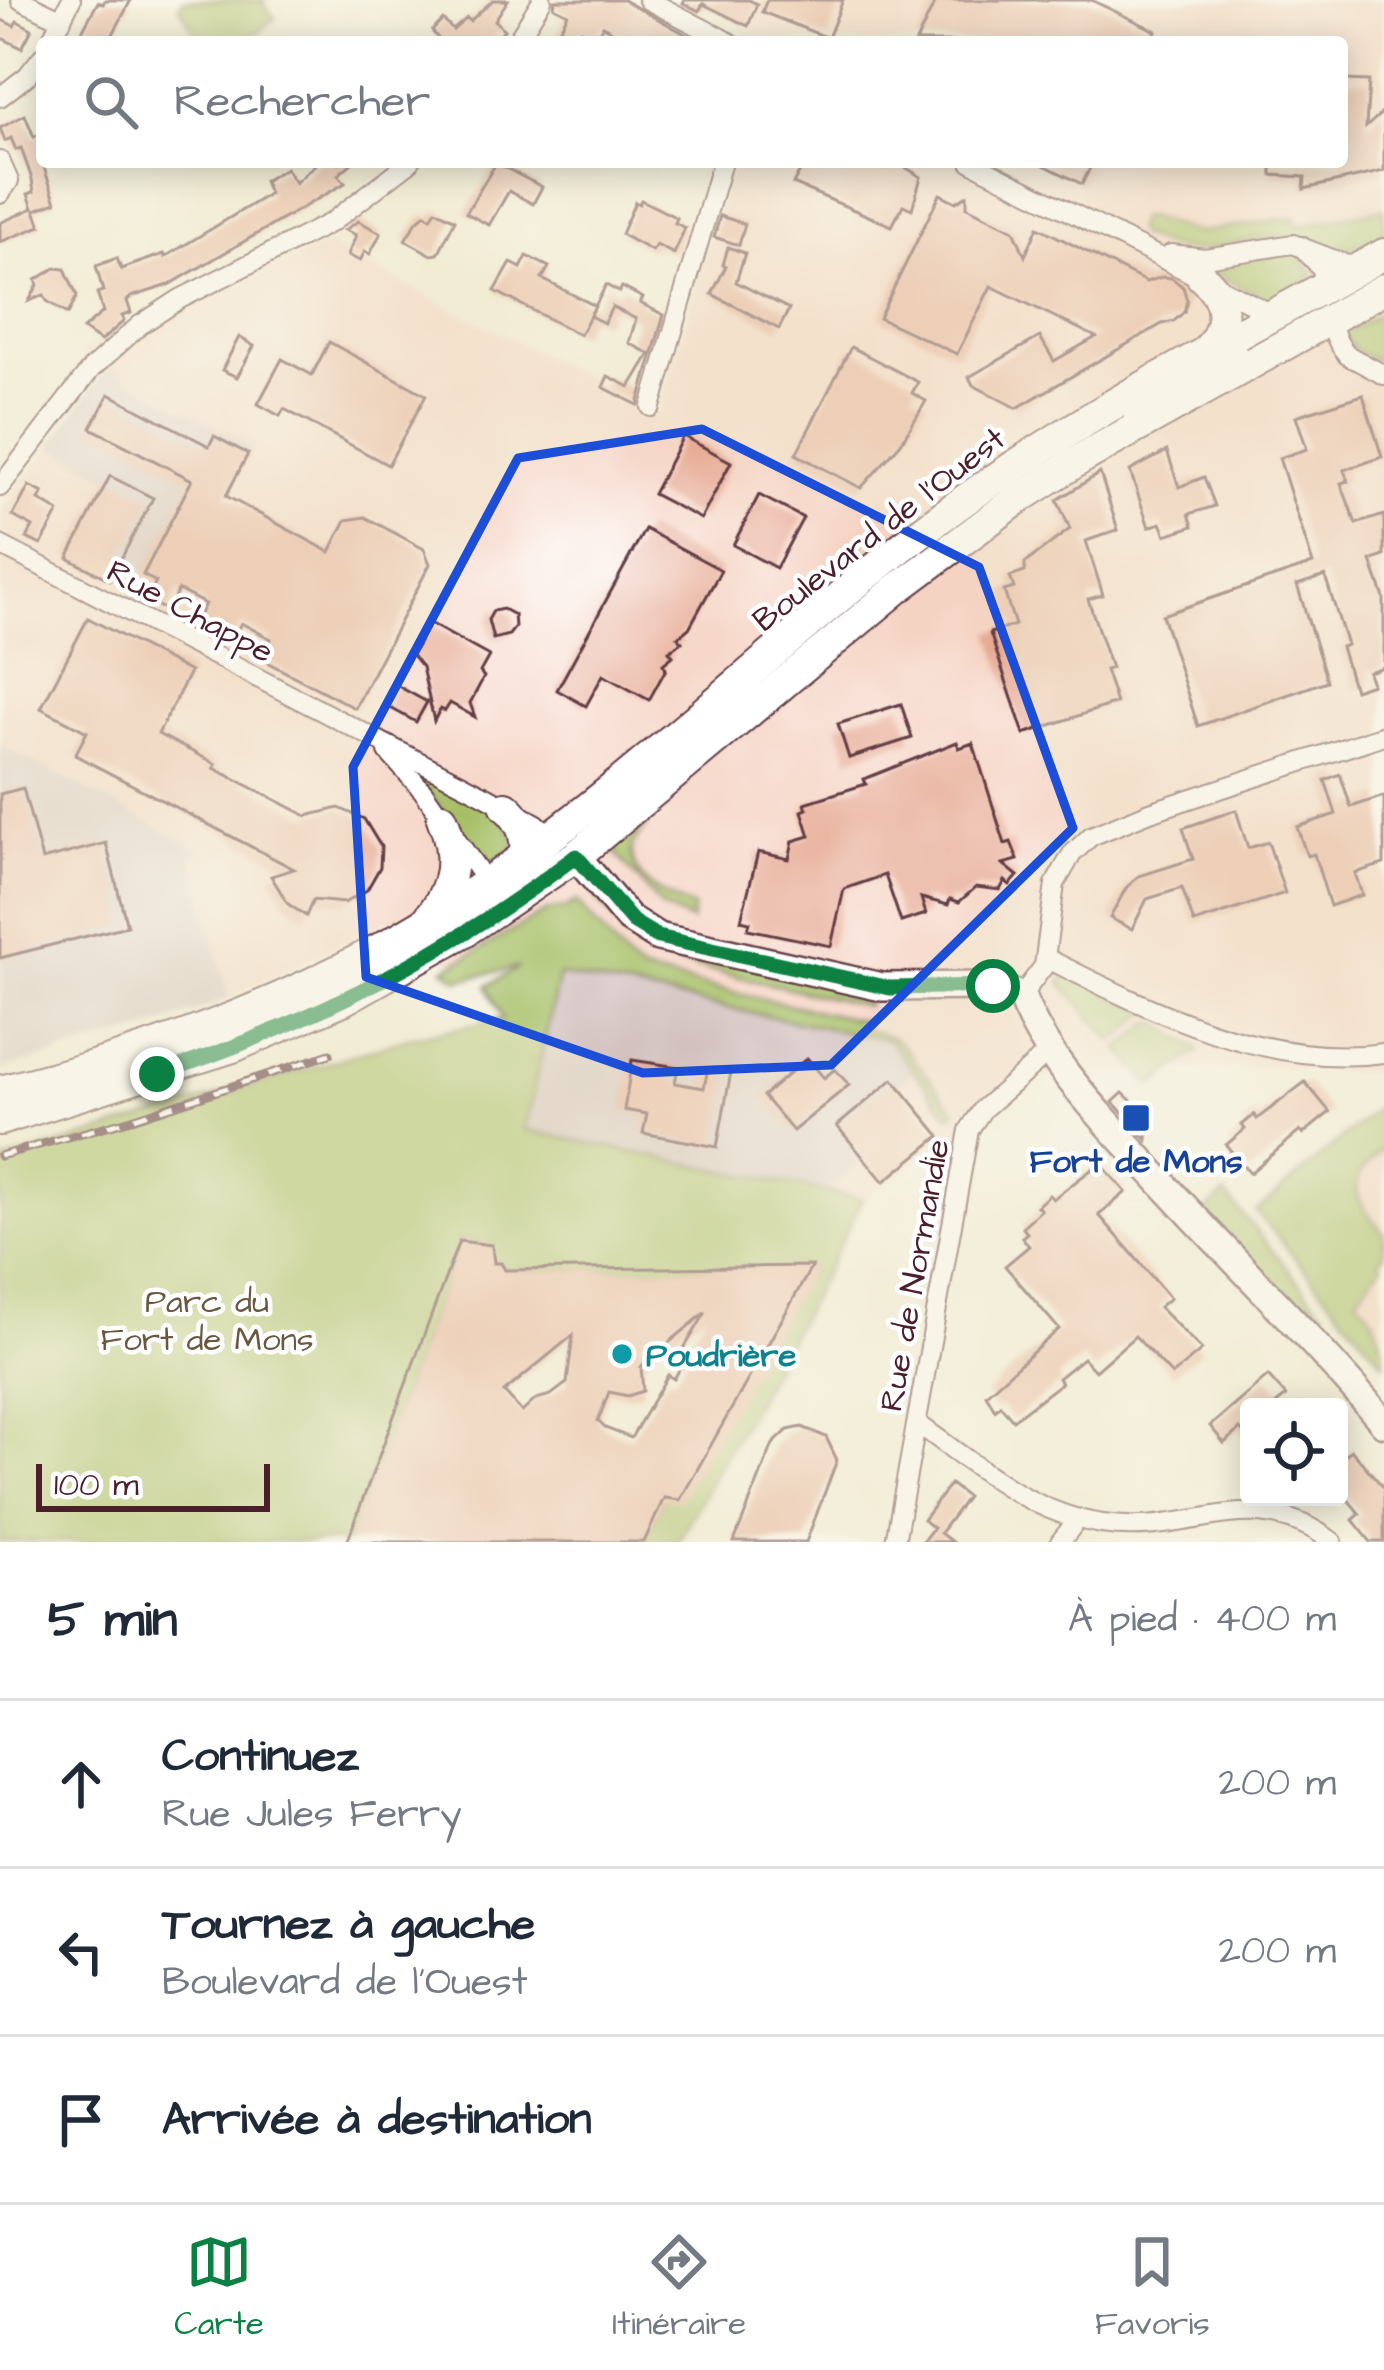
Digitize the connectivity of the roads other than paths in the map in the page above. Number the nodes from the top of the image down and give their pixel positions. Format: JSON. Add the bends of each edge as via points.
{"nodes":[{"id":1,"x":18,"y":0,"type":"edge"},
{"id":2,"x":71,"y":0,"type":"edge"},
{"id":3,"x":542,"y":0,"type":"edge"},
{"id":4,"x":648,"y":0,"type":"edge"},
{"id":5,"x":0,"y":1,"type":"edge"},
{"id":6,"x":62,"y":20,"type":"junction"},
{"id":7,"x":53,"y":36,"type":"edge"},
{"id":8,"x":519,"y":36,"type":"edge"},
{"id":9,"x":717,"y":36,"type":"edge"},
{"id":10,"x":36,"y":65,"type":"edge"},
{"id":11,"x":0,"y":97,"type":"edge"},
{"id":12,"x":0,"y":160,"type":"edge"},
{"id":13,"x":402,"y":168,"type":"edge"},
{"id":14,"x":720,"y":168,"type":"edge"},
{"id":15,"x":983,"y":168,"type":"edge"},
{"id":16,"x":0,"y":194,"type":"edge"},
{"id":17,"x":1137,"y":242,"type":"junction"},
{"id":18,"x":1300,"y":246,"type":"junction"},
{"id":19,"x":1378,"y":275,"type":"edge"},
{"id":20,"x":1202,"y":277,"type":"junction"},
{"id":21,"x":1305,"y":315,"type":"junction"},
{"id":22,"x":1201,"y":356,"type":"junction"},
{"id":23,"x":1353,"y":358,"type":"junction"},
{"id":24,"x":1384,"y":375,"type":"edge"},
{"id":25,"x":650,"y":407,"type":"dead end"},
{"id":26,"x":0,"y":487,"type":"edge"},
{"id":27,"x":0,"y":544,"type":"edge"},
{"id":28,"x":354,"y":730,"type":"junction"},
{"id":29,"x":1384,"y":735,"type":"edge"},
{"id":30,"x":506,"y":807,"type":"junction"},
{"id":31,"x":442,"y":818,"type":"junction"},
{"id":32,"x":565,"y":846,"type":"junction"},
{"id":33,"x":526,"y":855,"type":"junction"},
{"id":34,"x":498,"y":893,"type":"junction"},
{"id":35,"x":427,"y":921,"type":"junction"},
{"id":36,"x":1046,"y":958,"type":"junction"},
{"id":37,"x":1021,"y":997,"type":"junction"},
{"id":38,"x":1050,"y":1051,"type":"junction"},
{"id":39,"x":1384,"y":1052,"type":"edge"},
{"id":40,"x":0,"y":1091,"type":"edge"},
{"id":41,"x":0,"y":1120,"type":"edge"},
{"id":42,"x":1352,"y":1386,"type":"junction"},
{"id":43,"x":1384,"y":1402,"type":"edge"},
{"id":44,"x":1384,"y":1423,"type":"edge"},
{"id":45,"x":918,"y":1424,"type":"junction"},
{"id":46,"x":1078,"y":1519,"type":"junction"},
{"id":47,"x":1180,"y":1533,"type":"edge"},
{"id":48,"x":896,"y":1542,"type":"edge"},
{"id":49,"x":1060,"y":1542,"type":"edge"},
{"id":50,"x":1334,"y":1542,"type":"edge"}],
"edges":[{"from":1,"to":5,"type":"street"},
{"from":1,"to":6,"type":"street"},
{"from":2,"to":6,"type":"street"},
{"from":3,"to":8,"type":"street"},
{"from":4,"to":9,"type":"street"},
{"from":6,"to":7,"type":"street"},
{"from":10,"to":11,"type":"street"},
{"from":12,"to":16,"type":"street","via":[[9,184]]},
{"from":13,"to":26,"type":"street","via":[[332,222],[140,325],[91,370]]},
{"from":14,"to":25,"type":"street"},
{"from":15,"to":17,"type":"street"},
{"from":17,"to":18,"type":"street","via":[[1197,259]]},
{"from":17,"to":20,"type":"street"},
{"from":18,"to":19,"type":"street"},
{"from":18,"to":21,"type":"street","via":[[1320,264]]},
{"from":19,"to":21,"type":"main road","name":"Boulevard de l'Ouest"},
{"from":20,"to":21,"type":"street"},
{"from":20,"to":22,"type":"main road","via":[[1219,295],[1223,316]]},
{"from":21,"to":22,"type":"main road","name":"Boulevard de l'Ouest"},
{"from":21,"to":23,"type":"street"},
{"from":21,"to":23,"type":"street"},
{"from":21,"to":32,"type":"main road","name":"Boulevard de l'Ouest","via":[[1018,499]]},
{"from":22,"to":32,"type":"main road","name":"Boulevard de l'Ouest","via":[[1092,417],[911,539]]},
{"from":23,"to":24,"type":"street"},
{"from":27,"to":28,"type":"street","name":"Rue Chappe"},
{"from":28,"to":30,"type":"street","name":"Rue Chappe"},
{"from":28,"to":31,"type":"street","name":"Rue Chappe","via":[[398,762]]},
{"from":29,"to":36,"type":"street","via":[[1096,832],[1055,884]]},
{"from":30,"to":32,"type":"street","name":"Rue Chappe"},
{"from":30,"to":33,"type":"main road","via":[[522,826]]},
{"from":31,"to":34,"type":"street","name":"Rue Chappe"},
{"from":31,"to":35,"type":"main road","via":[[452,876]]},
{"from":32,"to":33,"type":"main road","name":"Boulevard de l'Ouest"},
{"from":32,"to":34,"type":"main road","name":"Boulevard de l'Ouest"},
{"from":32,"to":37,"type":"main road","via":[[633,922],[658,937],[882,987],[993,986]]},
{"from":33,"to":34,"type":"main road","name":"Boulevard de l'Ouest"},
{"from":34,"to":35,"type":"main road","name":"Boulevard de l'Ouest"},
{"from":34,"to":41,"type":"main road","via":[[268,1033]]},
{"from":35,"to":40,"type":"main road","name":"Boulevard de l'Ouest","via":[[211,1028]]},
{"from":36,"to":37,"type":"street"},
{"from":36,"to":39,"type":"street","via":[[1244,1044]]},
{"from":37,"to":38,"type":"main road"},
{"from":38,"to":42,"type":"main road","via":[[1193,1219]]},
{"from":38,"to":45,"type":"street","name":"Rue de Normandie","via":[[969,1130]]},
{"from":42,"to":43,"type":"main road"},
{"from":42,"to":44,"type":"main road"},
{"from":45,"to":46,"type":"street","via":[[1011,1491]]},
{"from":45,"to":48,"type":"street","name":"Rue de Normandie"},
{"from":46,"to":47,"type":"street"},
{"from":46,"to":49,"type":"street"},
{"from":47,"to":50,"type":"street","via":[[1241,1511],[1270,1512]]}]}
